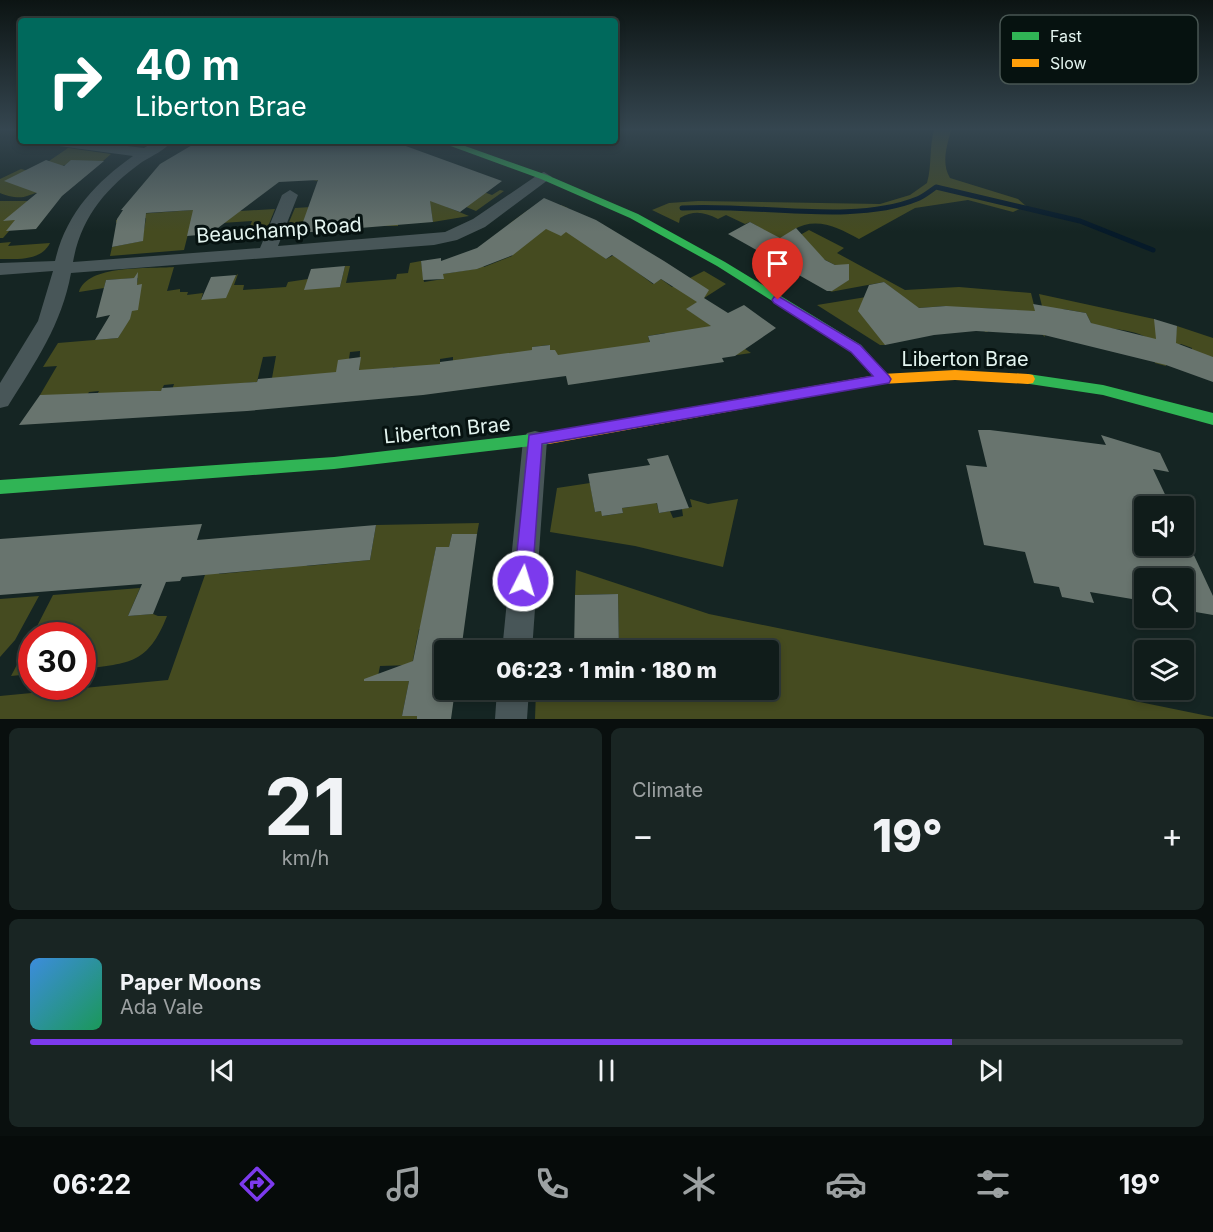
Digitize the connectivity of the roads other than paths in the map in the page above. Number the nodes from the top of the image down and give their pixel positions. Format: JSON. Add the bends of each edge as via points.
{"nodes":[{"id":1,"x":134,"y":164,"type":"edge"},
{"id":2,"x":506,"y":164,"type":"edge"},
{"id":3,"x":544,"y":177,"type":"junction"},
{"id":4,"x":290,"y":195,"type":"dead end"},
{"id":5,"x":267,"y":252,"type":"junction"},
{"id":6,"x":0,"y":268,"type":"edge"},
{"id":7,"x":64,"y":268,"type":"junction"},
{"id":8,"x":884,"y":379,"type":"junction"},
{"id":9,"x":0,"y":400,"type":"edge"},
{"id":10,"x":1213,"y":419,"type":"edge"},
{"id":11,"x":535,"y":440,"type":"junction"},
{"id":12,"x":0,"y":488,"type":"edge"},
{"id":13,"x":518,"y":640,"type":"edge"},
{"id":14,"x":512,"y":700,"type":"edge"},
{"id":15,"x":511,"y":719,"type":"edge"}],
"edges":[{"from":1,"to":7,"type":"street","via":[[109,183],[83,213],[73,228]]},
{"from":2,"to":3,"type":"main road"},
{"from":3,"to":5,"type":"street","name":"Beauchamp Road","via":[[479,223],[451,236],[417,243]]},
{"from":3,"to":8,"type":"main road","via":[[634,216],[721,264],[856,348]]},
{"from":4,"to":5,"type":"street"},
{"from":5,"to":7,"type":"street","name":"Beauchamp Road"},
{"from":6,"to":7,"type":"street","name":"Beauchamp Road"},
{"from":7,"to":9,"type":"street","via":[[46,325]]},
{"from":8,"to":10,"type":"main road","name":"Liberton Brae","via":[[950,375],[1044,379],[1112,391]]},
{"from":8,"to":11,"type":"main road","name":"Liberton Brae"},
{"from":11,"to":12,"type":"main road","name":"Liberton Brae","via":[[232,472]]},
{"from":11,"to":13,"type":"street"},
{"from":14,"to":15,"type":"street"}]}
